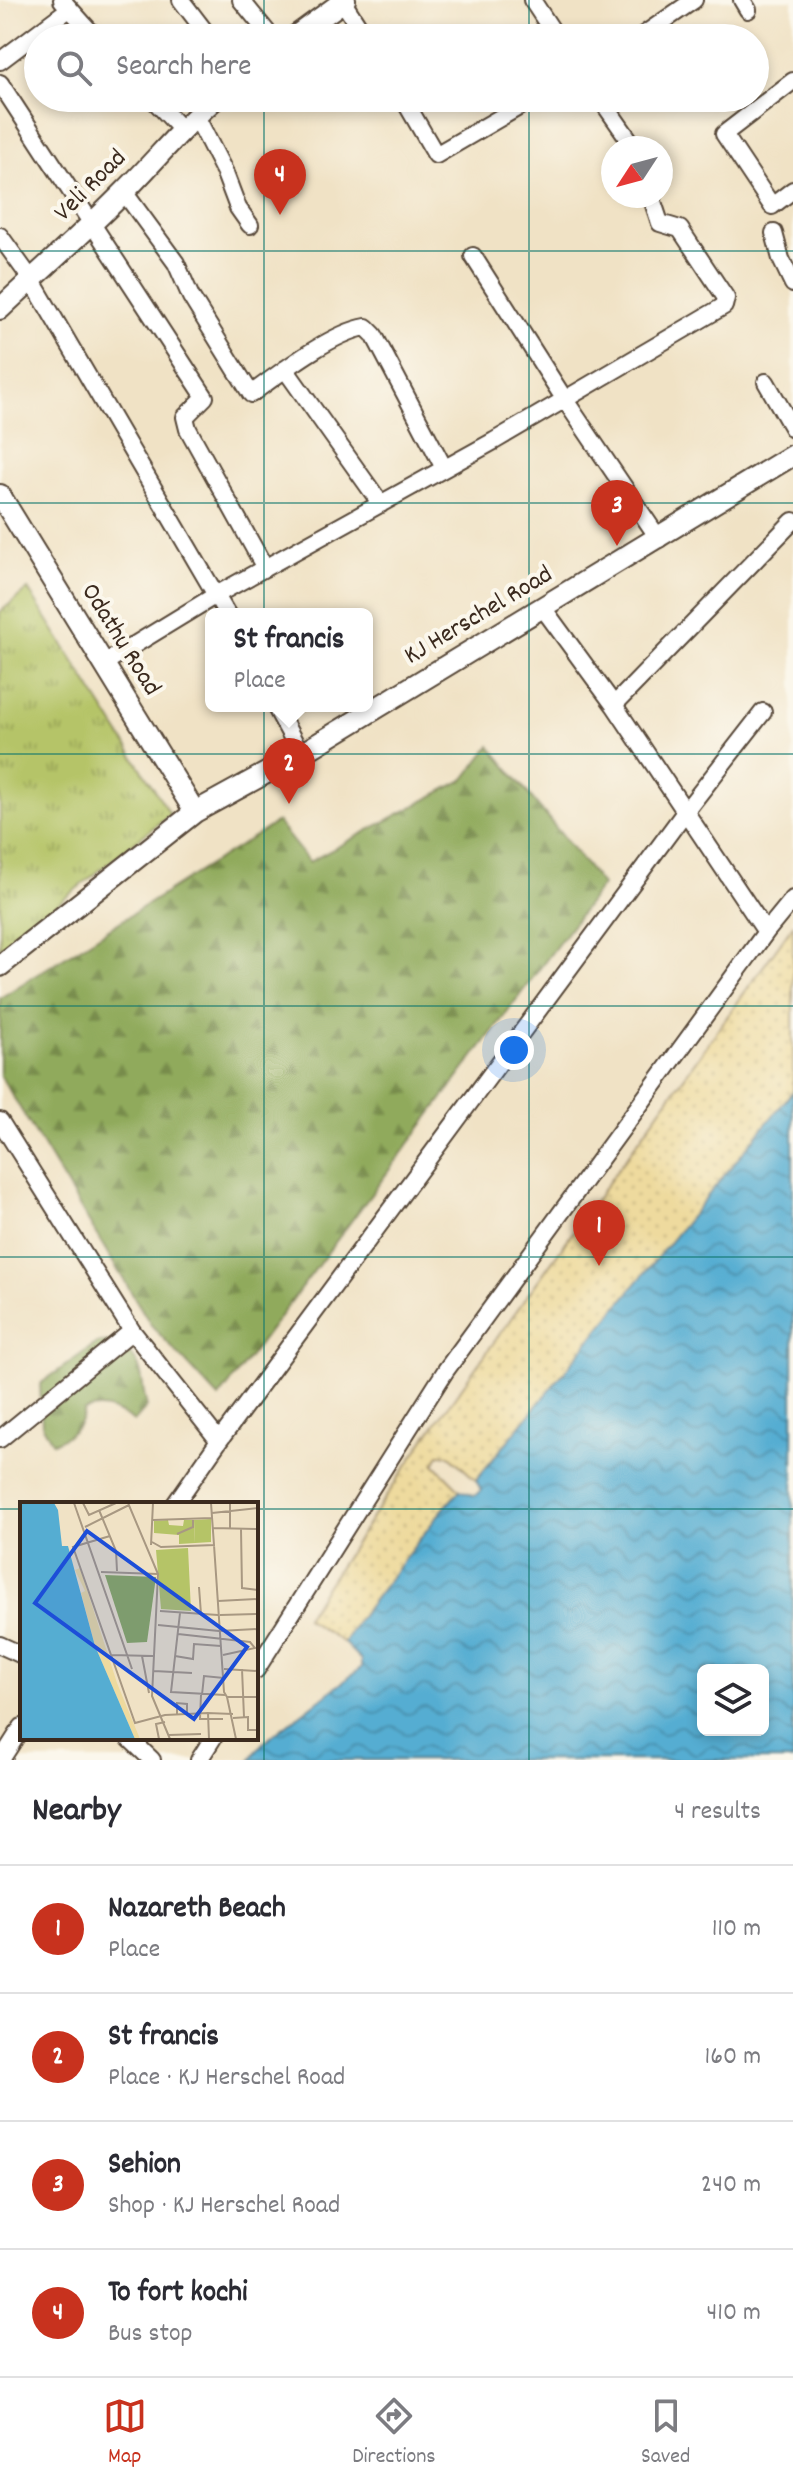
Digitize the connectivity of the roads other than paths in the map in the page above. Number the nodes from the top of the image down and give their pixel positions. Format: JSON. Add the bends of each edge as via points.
{"nodes":[{"id":1,"x":181,"y":0,"type":"edge"},
{"id":2,"x":241,"y":0,"type":"edge"},
{"id":3,"x":532,"y":0,"type":"edge"},
{"id":4,"x":694,"y":0,"type":"edge"},
{"id":5,"x":344,"y":1,"type":"edge"},
{"id":6,"x":65,"y":5,"type":"edge"},
{"id":7,"x":43,"y":24,"type":"edge"},
{"id":8,"x":83,"y":24,"type":"edge"},
{"id":9,"x":199,"y":24,"type":"edge"},
{"id":10,"x":261,"y":24,"type":"edge"},
{"id":11,"x":312,"y":24,"type":"edge"},
{"id":12,"x":358,"y":24,"type":"edge"},
{"id":13,"x":548,"y":24,"type":"edge"},
{"id":14,"x":659,"y":24,"type":"edge"},
{"id":15,"x":24,"y":40,"type":"edge"},
{"id":16,"x":0,"y":61,"type":"edge"},
{"id":17,"x":793,"y":81,"type":"edge"},
{"id":18,"x":0,"y":83,"type":"edge"},
{"id":19,"x":769,"y":99,"type":"edge"},
{"id":20,"x":173,"y":112,"type":"edge"},
{"id":21,"x":200,"y":112,"type":"edge"},
{"id":22,"x":411,"y":112,"type":"edge"},
{"id":23,"x":510,"y":112,"type":"edge"},
{"id":24,"x":610,"y":112,"type":"edge"},
{"id":25,"x":753,"y":112,"type":"edge"},
{"id":26,"x":188,"y":122,"type":"junction"},
{"id":27,"x":627,"y":136,"type":"edge"},
{"id":28,"x":793,"y":190,"type":"edge"},
{"id":29,"x":124,"y":192,"type":"junction"},
{"id":30,"x":655,"y":208,"type":"edge"},
{"id":31,"x":90,"y":223,"type":"junction"},
{"id":32,"x":250,"y":225,"type":"dead end"},
{"id":33,"x":774,"y":233,"type":"dead end"},
{"id":34,"x":0,"y":236,"type":"edge"},
{"id":35,"x":473,"y":256,"type":"dead end"},
{"id":36,"x":31,"y":279,"type":"junction"},
{"id":37,"x":793,"y":284,"type":"edge"},
{"id":38,"x":0,"y":309,"type":"edge"},
{"id":39,"x":285,"y":369,"type":"junction"},
{"id":40,"x":766,"y":382,"type":"dead end"},
{"id":41,"x":565,"y":400,"type":"junction"},
{"id":42,"x":793,"y":429,"type":"edge"},
{"id":43,"x":793,"y":455,"type":"edge"},
{"id":44,"x":444,"y":468,"type":"junction"},
{"id":45,"x":1,"y":501,"type":"edge"},
{"id":46,"x":381,"y":504,"type":"junction"},
{"id":47,"x":793,"y":521,"type":"edge"},
{"id":48,"x":659,"y":539,"type":"junction"},
{"id":49,"x":265,"y":568,"type":"junction"},
{"id":50,"x":216,"y":595,"type":"junction"},
{"id":51,"x":224,"y":608,"type":"edge"},
{"id":52,"x":543,"y":608,"type":"junction"},
{"id":53,"x":103,"y":664,"type":"junction"},
{"id":54,"x":614,"y":705,"type":"junction"},
{"id":55,"x":373,"y":711,"type":"edge"},
{"id":56,"x":278,"y":712,"type":"edge"},
{"id":57,"x":371,"y":712,"type":"edge"},
{"id":58,"x":763,"y":712,"type":"dead end"},
{"id":59,"x":301,"y":754,"type":"junction"},
{"id":60,"x":195,"y":812,"type":"junction"},
{"id":61,"x":685,"y":812,"type":"junction"},
{"id":62,"x":793,"y":899,"type":"edge"},
{"id":63,"x":766,"y":932,"type":"junction"},
{"id":64,"x":0,"y":966,"type":"edge"},
{"id":65,"x":0,"y":1121,"type":"edge"},
{"id":66,"x":132,"y":1331,"type":"junction"},
{"id":67,"x":0,"y":1439,"type":"edge"},
{"id":68,"x":219,"y":1441,"type":"junction"},
{"id":69,"x":176,"y":1502,"type":"edge"},
{"id":70,"x":0,"y":1645,"type":"edge"},
{"id":71,"x":20,"y":1654,"type":"edge"},
{"id":72,"x":258,"y":1667,"type":"edge"},
{"id":73,"x":20,"y":1730,"type":"edge"},
{"id":74,"x":131,"y":1740,"type":"edge"},
{"id":75,"x":212,"y":1740,"type":"edge"},
{"id":76,"x":1,"y":1760,"type":"edge"},
{"id":77,"x":152,"y":1760,"type":"edge"},
{"id":78,"x":199,"y":1760,"type":"edge"}],
"edges":[{"from":1,"to":9,"type":"street"},
{"from":2,"to":10,"type":"street"},
{"from":3,"to":13,"type":"street"},
{"from":4,"to":14,"type":"street"},
{"from":5,"to":11,"type":"main road"},
{"from":5,"to":12,"type":"street"},
{"from":6,"to":7,"type":"street"},
{"from":6,"to":8,"type":"street"},
{"from":15,"to":16,"type":"street"},
{"from":17,"to":19,"type":"street"},
{"from":18,"to":31,"type":"street"},
{"from":20,"to":26,"type":"street"},
{"from":21,"to":26,"type":"main road","name":"Veli Road"},
{"from":22,"to":23,"type":"street","via":[[436,155]]},
{"from":24,"to":27,"type":"street"},
{"from":25,"to":28,"type":"street","via":[[724,134],[772,206]]},
{"from":26,"to":29,"type":"main road","name":"Veli Road"},
{"from":26,"to":32,"type":"street","via":[[224,171]]},
{"from":29,"to":31,"type":"main road","name":"Veli Road"},
{"from":29,"to":39,"type":"street","via":[[176,263],[251,394]]},
{"from":30,"to":41,"type":"street","via":[[660,223],[680,229],[726,298],[724,306]]},
{"from":31,"to":36,"type":"main road","name":"Veli Road"},
{"from":31,"to":49,"type":"street","via":[[205,397],[185,417],[188,429]]},
{"from":33,"to":37,"type":"street"},
{"from":34,"to":36,"type":"street"},
{"from":35,"to":41,"type":"street"},
{"from":36,"to":38,"type":"main road","name":"Veli Road"},
{"from":36,"to":50,"type":"street"},
{"from":39,"to":44,"type":"street","via":[[366,327]]},
{"from":39,"to":46,"type":"street"},
{"from":40,"to":42,"type":"street"},
{"from":41,"to":44,"type":"street"},
{"from":41,"to":48,"type":"street"},
{"from":43,"to":48,"type":"main road","name":"KJ Herschel Road"},
{"from":44,"to":46,"type":"street"},
{"from":45,"to":53,"type":"main road","name":"Odathu Road"},
{"from":46,"to":49,"type":"street"},
{"from":47,"to":54,"type":"street"},
{"from":48,"to":52,"type":"main road","name":"KJ Herschel Road"},
{"from":49,"to":50,"type":"street"},
{"from":50,"to":51,"type":"street"},
{"from":50,"to":53,"type":"street"},
{"from":52,"to":54,"type":"street"},
{"from":52,"to":55,"type":"main road","name":"KJ Herschel Road"},
{"from":53,"to":60,"type":"main road","name":"Odathu Road"},
{"from":54,"to":61,"type":"street"},
{"from":56,"to":59,"type":"street"},
{"from":57,"to":59,"type":"main road","name":"KJ Herschel Road"},
{"from":58,"to":61,"type":"street"},
{"from":59,"to":60,"type":"main road","name":"KJ Herschel Road"},
{"from":60,"to":64,"type":"main road","name":"KJ Herschel Road"},
{"from":61,"to":63,"type":"street"},
{"from":61,"to":68,"type":"street"},
{"from":62,"to":63,"type":"street"},
{"from":63,"to":72,"type":"street","via":[[446,1370]]},
{"from":65,"to":66,"type":"street"},
{"from":66,"to":67,"type":"street"},
{"from":66,"to":68,"type":"street"},
{"from":68,"to":69,"type":"street"},
{"from":70,"to":71,"type":"street"},
{"from":73,"to":76,"type":"street"},
{"from":74,"to":77,"type":"street"},
{"from":75,"to":78,"type":"street"}]}
